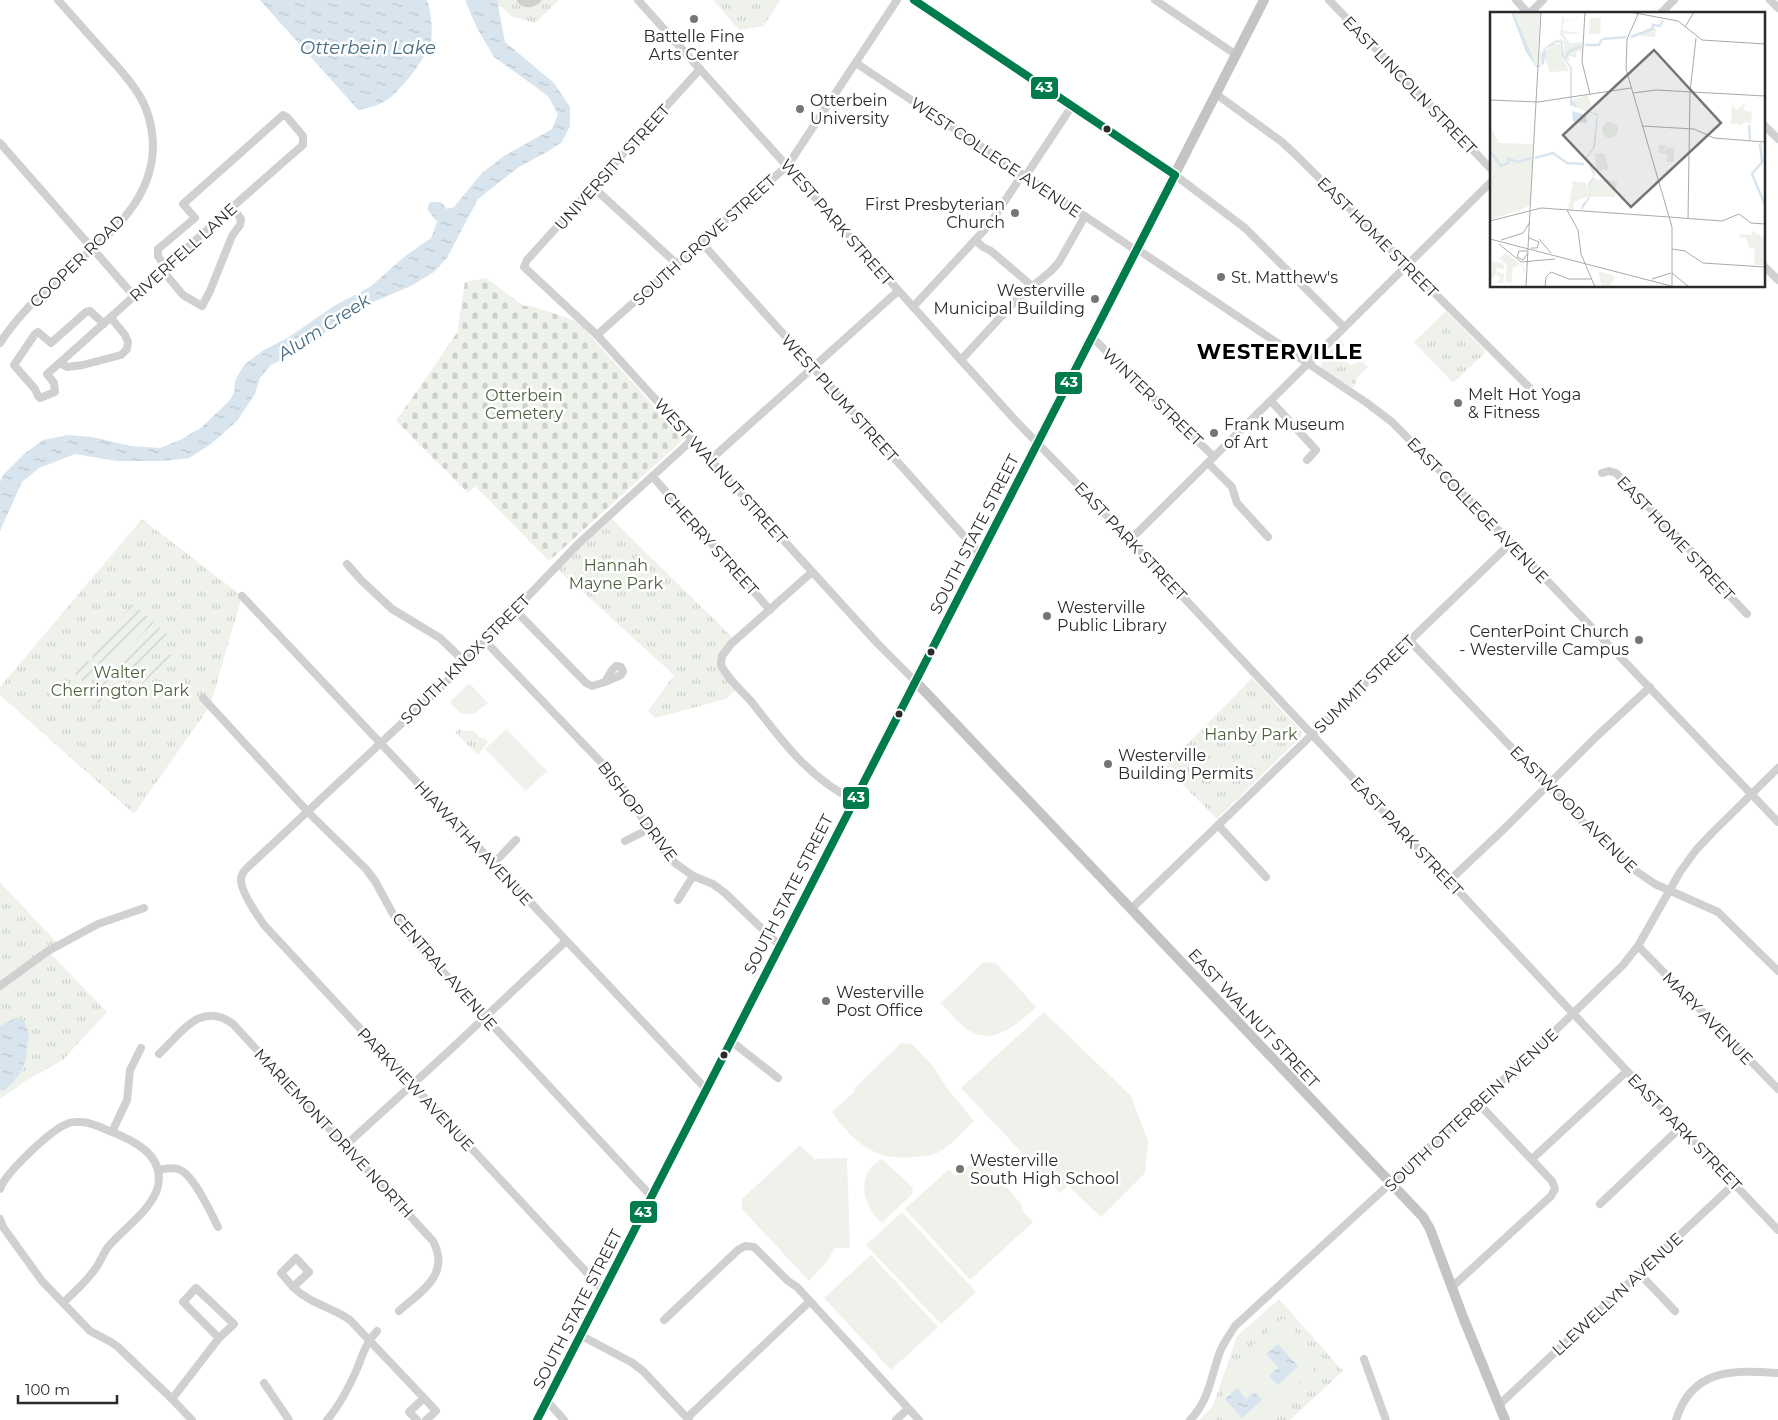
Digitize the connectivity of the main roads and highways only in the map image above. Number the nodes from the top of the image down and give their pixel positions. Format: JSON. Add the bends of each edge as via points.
{"nodes":[{"id":1,"x":914,"y":0,"type":"edge"},
{"id":2,"x":1264,"y":0,"type":"edge"},
{"id":3,"x":1175,"y":175,"type":"junction"},
{"id":4,"x":915,"y":681,"type":"junction"},
{"id":5,"x":537,"y":1420,"type":"edge"},
{"id":6,"x":1505,"y":1420,"type":"edge"}],
"edges":[{"from":1,"to":3,"type":"main road"},
{"from":2,"to":3,"type":"main road","name":"SOUTH STATE STREET"},
{"from":3,"to":4,"type":"main road","name":"SOUTH STATE STREET"},
{"from":4,"to":5,"type":"main road","name":"SOUTH STATE STREET"},
{"from":4,"to":6,"type":"main road","name":"EAST WALNUT STREET","via":[[1414,1208],[1430,1229]]}]}
